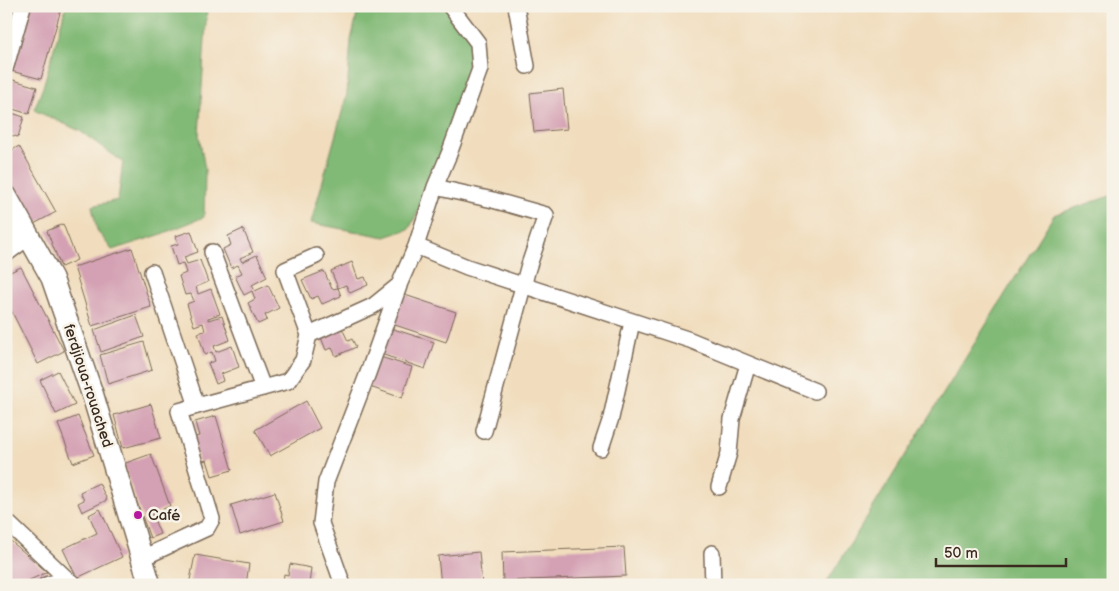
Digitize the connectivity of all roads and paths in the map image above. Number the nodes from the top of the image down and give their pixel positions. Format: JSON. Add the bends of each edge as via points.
{"nodes":[{"id":1,"x":23,"y":6,"type":"edge"},
{"id":2,"x":450,"y":6,"type":"edge"},
{"id":3,"x":516,"y":6,"type":"edge"},
{"id":4,"x":6,"y":66,"type":"edge"},
{"id":5,"x":527,"y":66,"type":"dead end"},
{"id":6,"x":434,"y":187,"type":"junction"},
{"id":7,"x":6,"y":196,"type":"edge"},
{"id":8,"x":6,"y":231,"type":"edge"},
{"id":9,"x":30,"y":236,"type":"junction"},
{"id":10,"x":416,"y":246,"type":"junction"},
{"id":11,"x":212,"y":252,"type":"dead end"},
{"id":12,"x":6,"y":254,"type":"edge"},
{"id":13,"x":316,"y":256,"type":"dead end"},
{"id":14,"x":152,"y":272,"type":"dead end"},
{"id":15,"x":399,"y":285,"type":"junction"},
{"id":16,"x":525,"y":286,"type":"junction"},
{"id":17,"x":632,"y":322,"type":"junction"},
{"id":18,"x":309,"y":335,"type":"junction"},
{"id":19,"x":748,"y":364,"type":"junction"},
{"id":20,"x":263,"y":388,"type":"junction"},
{"id":21,"x":815,"y":391,"type":"dead end"},
{"id":22,"x":197,"y":406,"type":"junction"},
{"id":23,"x":484,"y":431,"type":"dead end"},
{"id":24,"x":601,"y":448,"type":"dead end"},
{"id":25,"x":719,"y":487,"type":"dead end"},
{"id":26,"x":6,"y":521,"type":"edge"},
{"id":27,"x":712,"y":553,"type":"dead end"},
{"id":28,"x":142,"y":558,"type":"junction"},
{"id":29,"x":71,"y":581,"type":"edge"},
{"id":30,"x":46,"y":585,"type":"edge"},
{"id":31,"x":150,"y":585,"type":"edge"},
{"id":32,"x":343,"y":585,"type":"edge"},
{"id":33,"x":713,"y":585,"type":"edge"}],
"edges":[{"from":1,"to":4,"type":"street"},
{"from":2,"to":6,"type":"street","via":[[478,42],[480,68]]},
{"from":3,"to":5,"type":"street"},
{"from":6,"to":10,"type":"street"},
{"from":6,"to":16,"type":"street","via":[[546,215]]},
{"from":7,"to":9,"type":"main road","name":"ferdjioua-rouached"},
{"from":8,"to":9,"type":"street"},
{"from":9,"to":12,"type":"street"},
{"from":9,"to":28,"type":"main road","name":"ferdjioua-rouached","via":[[52,278],[93,396]]},
{"from":10,"to":15,"type":"street"},
{"from":10,"to":16,"type":"street","via":[[467,268]]},
{"from":11,"to":20,"type":"street"},
{"from":13,"to":18,"type":"street","via":[[285,270]]},
{"from":14,"to":22,"type":"street"},
{"from":15,"to":18,"type":"street","via":[[373,306]]},
{"from":15,"to":32,"type":"street","via":[[326,482],[321,523]]},
{"from":16,"to":17,"type":"street"},
{"from":16,"to":23,"type":"street"},
{"from":17,"to":19,"type":"street","via":[[690,340]]},
{"from":17,"to":24,"type":"street","via":[[611,418]]},
{"from":18,"to":20,"type":"street","via":[[303,360],[288,380]]},
{"from":19,"to":21,"type":"street"},
{"from":19,"to":25,"type":"street","via":[[732,419],[729,453]]},
{"from":20,"to":22,"type":"street"},
{"from":22,"to":28,"type":"street","via":[[179,411],[212,518],[207,528]]},
{"from":26,"to":29,"type":"street"},
{"from":27,"to":33,"type":"street"},
{"from":28,"to":31,"type":"main road","name":"ferdjioua-rouached"},
{"from":29,"to":30,"type":"street"}]}
